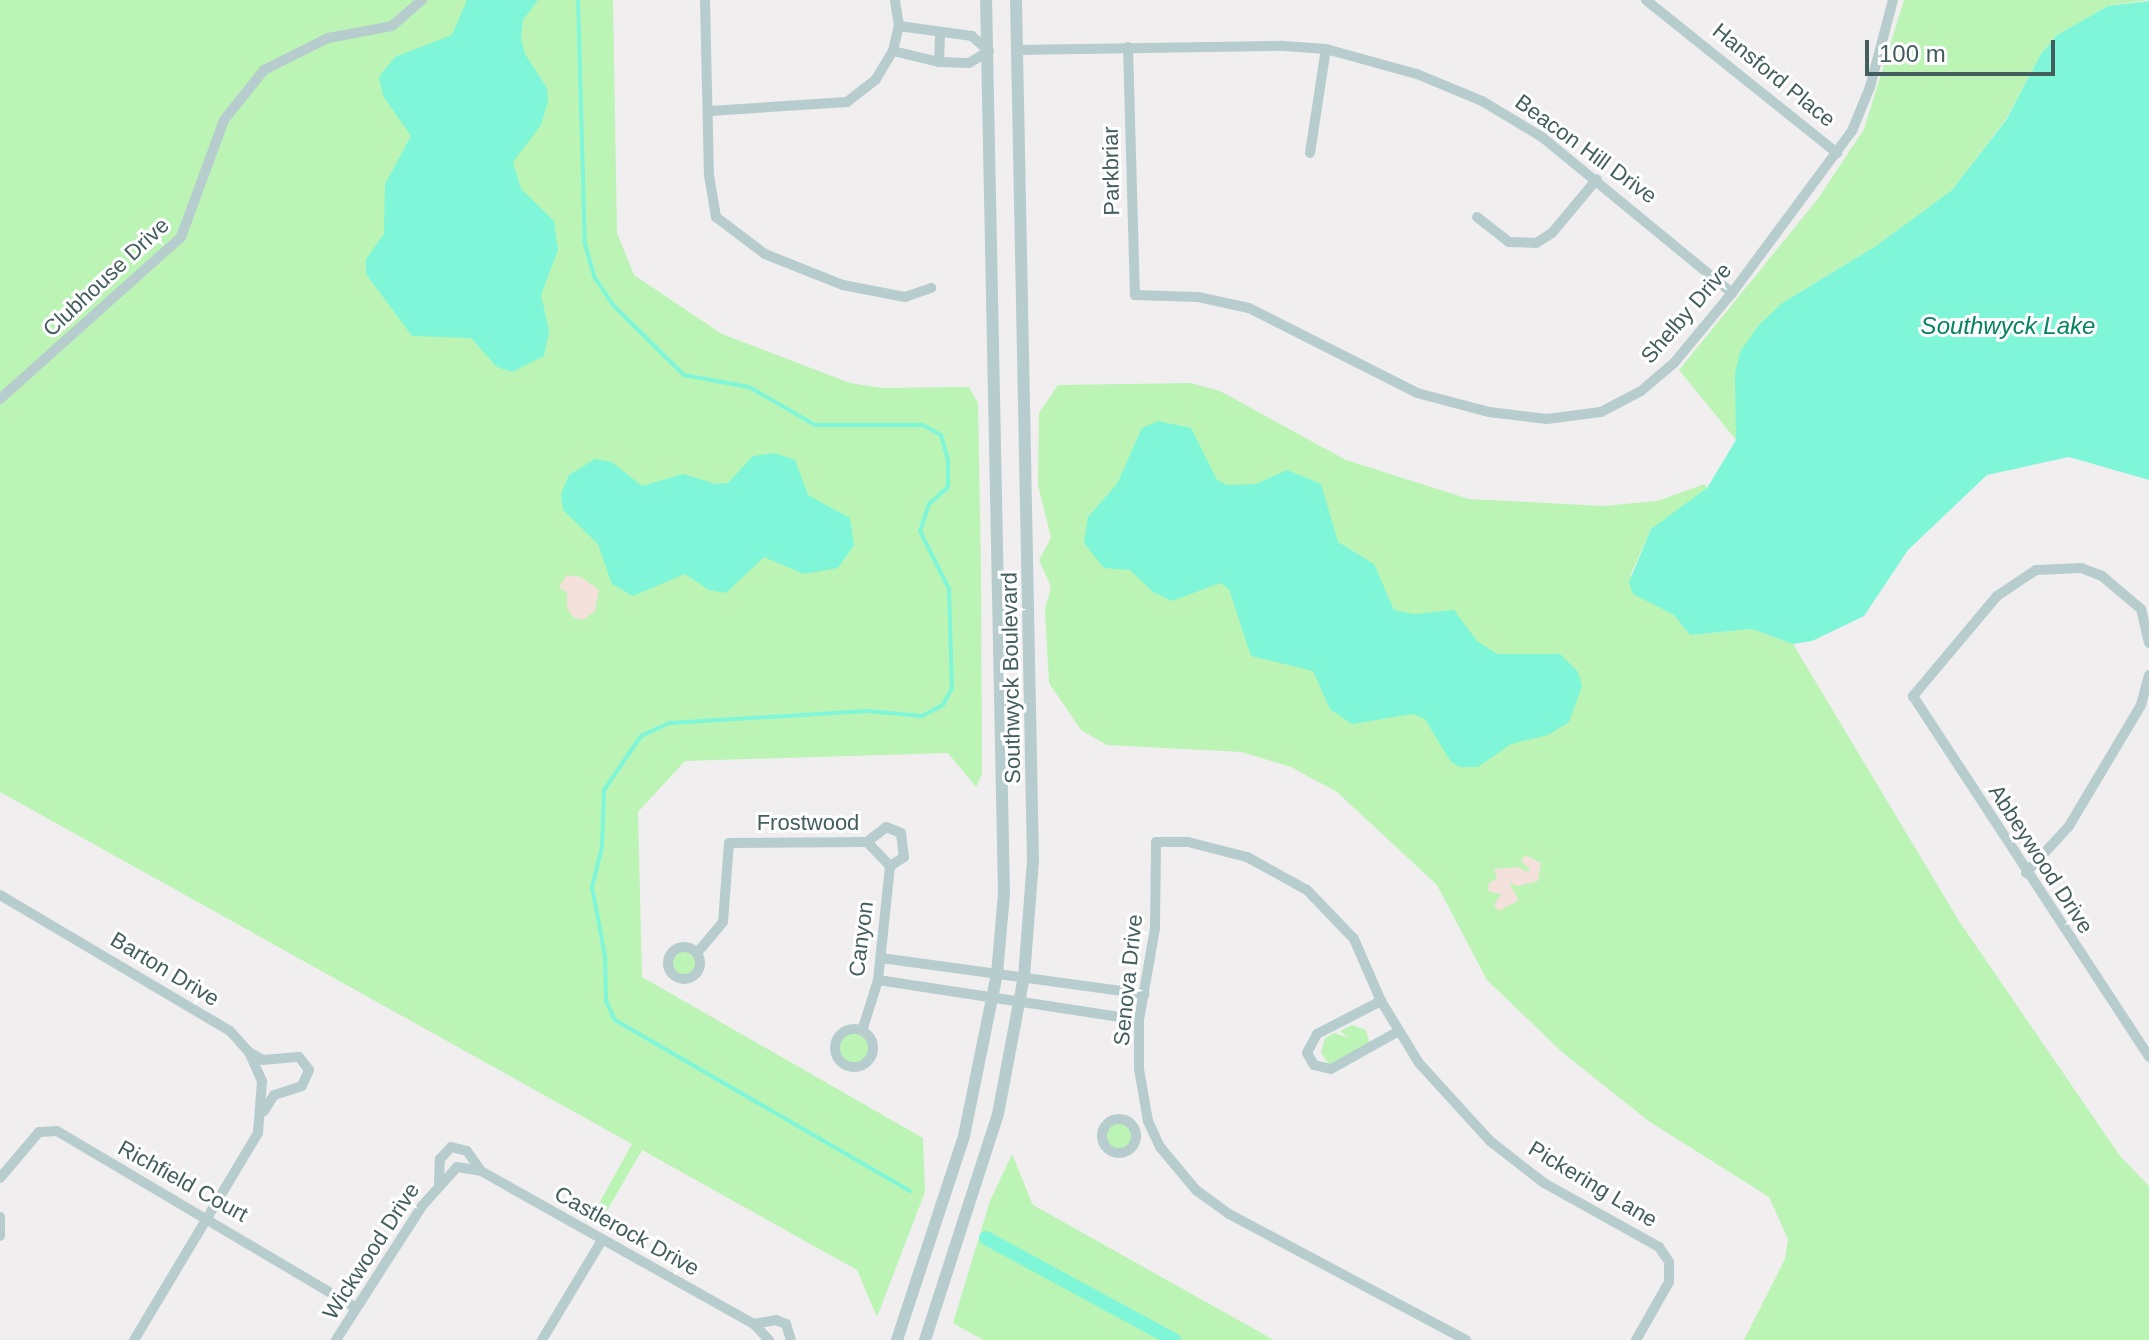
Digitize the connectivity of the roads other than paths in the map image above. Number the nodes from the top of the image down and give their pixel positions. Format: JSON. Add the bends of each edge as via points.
{"nodes":[{"id":1,"x":422,"y":0,"type":"edge"},
{"id":2,"x":705,"y":0,"type":"edge"},
{"id":3,"x":895,"y":0,"type":"edge"},
{"id":4,"x":986,"y":0,"type":"edge"},
{"id":5,"x":1016,"y":0,"type":"edge"},
{"id":6,"x":1646,"y":0,"type":"edge"},
{"id":7,"x":1893,"y":0,"type":"edge"},
{"id":8,"x":899,"y":26,"type":"junction"},
{"id":9,"x":940,"y":32,"type":"junction"},
{"id":10,"x":1128,"y":47,"type":"junction"},
{"id":11,"x":1326,"y":49,"type":"junction"},
{"id":12,"x":1017,"y":50,"type":"junction"},
{"id":13,"x":893,"y":51,"type":"junction"},
{"id":14,"x":989,"y":51,"type":"junction"},
{"id":15,"x":939,"y":62,"type":"junction"},
{"id":16,"x":710,"y":111,"type":"junction"},
{"id":17,"x":1310,"y":153,"type":"dead end"},
{"id":18,"x":1837,"y":153,"type":"junction"},
{"id":19,"x":1597,"y":179,"type":"junction"},
{"id":20,"x":1477,"y":217,"type":"dead end"},
{"id":21,"x":931,"y":288,"type":"dead end"},
{"id":22,"x":1732,"y":293,"type":"junction"},
{"id":23,"x":1135,"y":295,"type":"joint"},
{"id":24,"x":0,"y":399,"type":"edge"},
{"id":25,"x":1026,"y":461,"type":"junction"},
{"id":26,"x":998,"y":462,"type":"junction"},
{"id":27,"x":2149,"y":643,"type":"edge"},
{"id":28,"x":2149,"y":675,"type":"edge"},
{"id":29,"x":867,"y":842,"type":"junction"},
{"id":30,"x":1156,"y":842,"type":"joint"},
{"id":31,"x":890,"y":866,"type":"junction"},
{"id":32,"x":2026,"y":873,"type":"junction"},
{"id":33,"x":0,"y":895,"type":"edge"},
{"id":34,"x":697,"y":953,"type":"dead end"},
{"id":35,"x":881,"y":958,"type":"junction"},
{"id":36,"x":997,"y":974,"type":"junction"},
{"id":37,"x":1024,"y":977,"type":"junction"},
{"id":38,"x":878,"y":980,"type":"junction"},
{"id":39,"x":1145,"y":994,"type":"junction"},
{"id":40,"x":993,"y":997,"type":"junction"},
{"id":41,"x":1019,"y":1001,"type":"junction"},
{"id":42,"x":1381,"y":1001,"type":"junction"},
{"id":43,"x":1139,"y":1020,"type":"junction"},
{"id":44,"x":862,"y":1031,"type":"dead end"},
{"id":45,"x":1397,"y":1032,"type":"junction"},
{"id":46,"x":249,"y":1052,"type":"junction"},
{"id":47,"x":2149,"y":1057,"type":"edge"},
{"id":48,"x":263,"y":1113,"type":"junction"},
{"id":49,"x":1148,"y":1121,"type":"junction"},
{"id":50,"x":1135,"y":1129,"type":"dead end"},
{"id":51,"x":451,"y":1147,"type":"joint"},
{"id":52,"x":457,"y":1167,"type":"joint"},
{"id":53,"x":481,"y":1171,"type":"junction"},
{"id":54,"x":0,"y":1178,"type":"edge"},
{"id":55,"x":439,"y":1183,"type":"junction"},
{"id":56,"x":0,"y":1217,"type":"edge"},
{"id":57,"x":207,"y":1217,"type":"junction"},
{"id":58,"x":0,"y":1236,"type":"edge"},
{"id":59,"x":602,"y":1240,"type":"junction"},
{"id":60,"x":356,"y":1308,"type":"junction"},
{"id":61,"x":754,"y":1324,"type":"junction"},
{"id":62,"x":790,"y":1336,"type":"edge"},
{"id":63,"x":134,"y":1340,"type":"edge"},
{"id":64,"x":336,"y":1340,"type":"edge"},
{"id":65,"x":542,"y":1340,"type":"edge"},
{"id":66,"x":769,"y":1340,"type":"edge"},
{"id":67,"x":897,"y":1340,"type":"edge"},
{"id":68,"x":925,"y":1340,"type":"edge"},
{"id":69,"x":1466,"y":1340,"type":"edge"},
{"id":70,"x":1636,"y":1340,"type":"edge"}],
"edges":[{"from":1,"to":24,"type":"street","name":"Clubhouse Drive","via":[[392,26],[328,38],[264,70],[224,120],[181,237]]},
{"from":2,"to":16,"type":"street"},
{"from":3,"to":8,"type":"street"},
{"from":4,"to":14,"type":"street","name":"Southwyck Boulevard"},
{"from":5,"to":12,"type":"street","name":"Southwyck Boulevard"},
{"from":6,"to":18,"type":"street","name":"Hansford Place"},
{"from":7,"to":18,"type":"street","name":"Shelby Drive","via":[[1870,87]]},
{"from":8,"to":9,"type":"street"},
{"from":8,"to":13,"type":"street"},
{"from":9,"to":14,"type":"street","via":[[972,36]]},
{"from":9,"to":15,"type":"street"},
{"from":10,"to":11,"type":"street","name":"Beacon Hill Drive"},
{"from":10,"to":12,"type":"street","name":"Beacon Hill Drive"},
{"from":10,"to":23,"type":"street","name":"Parkbriar"},
{"from":11,"to":17,"type":"street"},
{"from":11,"to":19,"type":"street","name":"Beacon Hill Drive","via":[[1417,74],[1482,101]]},
{"from":12,"to":14,"type":"street"},
{"from":12,"to":25,"type":"street","name":"Southwyck Boulevard"},
{"from":13,"to":15,"type":"street"},
{"from":13,"to":16,"type":"street","via":[[876,79],[847,102]]},
{"from":14,"to":15,"type":"street","via":[[969,63]]},
{"from":14,"to":26,"type":"street","name":"Southwyck Boulevard"},
{"from":16,"to":21,"type":"street","via":[[709,175],[716,217],[739,239],[803,272],[875,294],[905,297]]},
{"from":18,"to":22,"type":"street","name":"Shelby Drive"},
{"from":19,"to":20,"type":"street","via":[[1552,233],[1536,243],[1509,242]]},
{"from":19,"to":22,"type":"street","name":"Beacon Hill Drive"},
{"from":22,"to":23,"type":"street","name":"Shelby Drive","via":[[1674,363],[1641,391],[1601,412],[1547,419],[1489,412],[1417,393],[1249,308],[1198,297]]},
{"from":25,"to":26,"type":"street"},
{"from":25,"to":37,"type":"street","name":"Southwyck Boulevard","via":[[1034,814]]},
{"from":26,"to":36,"type":"street","name":"Southwyck Boulevard","via":[[1006,798]]},
{"from":27,"to":32,"type":"street","name":"Abbeywood Drive","via":[[2141,609],[2131,597],[2081,568],[2047,568],[2015,580],[1997,596],[1913,696]]},
{"from":28,"to":32,"type":"street","via":[[2141,705],[2069,826]]},
{"from":29,"to":31,"type":"street","name":"Frostwood","via":[[883,852]]},
{"from":29,"to":31,"type":"street","name":"Canyon","via":[[886,827],[901,833],[904,857]]},
{"from":29,"to":34,"type":"street","name":"Frostwood","via":[[729,843],[723,922]]},
{"from":30,"to":39,"type":"street","name":"Senova Drive","via":[[1155,928]]},
{"from":30,"to":42,"type":"street","name":"Pickering Lane","via":[[1188,842],[1247,857],[1307,890],[1354,939]]},
{"from":31,"to":35,"type":"street","name":"Canyon"},
{"from":32,"to":47,"type":"street","name":"Abbeywood Drive"},
{"from":33,"to":46,"type":"street","name":"Barton Drive","via":[[222,1026]]},
{"from":35,"to":36,"type":"street"},
{"from":35,"to":38,"type":"street","name":"Canyon"},
{"from":36,"to":37,"type":"street"},
{"from":36,"to":40,"type":"street","name":"Southwyck Boulevard"},
{"from":37,"to":39,"type":"street"},
{"from":37,"to":41,"type":"street","name":"Southwyck Boulevard"},
{"from":38,"to":40,"type":"street"},
{"from":38,"to":44,"type":"street","name":"Canyon"},
{"from":39,"to":43,"type":"street","name":"Senova Drive"},
{"from":40,"to":41,"type":"street"},
{"from":40,"to":67,"type":"street","name":"Southwyck Boulevard","via":[[964,1136]]},
{"from":41,"to":43,"type":"street"},
{"from":41,"to":68,"type":"street","name":"Southwyck Boulevard","via":[[998,1114]]},
{"from":42,"to":45,"type":"street","name":"Pickering Lane"},
{"from":42,"to":45,"type":"street","via":[[1317,1034],[1307,1053],[1314,1065],[1331,1069]]},
{"from":43,"to":49,"type":"street","name":"Senova Drive","via":[[1139,1069]]},
{"from":45,"to":70,"type":"street","name":"Pickering Lane","via":[[1433,1081],[1507,1156],[1544,1183],[1659,1247],[1669,1262],[1669,1282]]},
{"from":46,"to":48,"type":"street","name":"Barton Drive","via":[[262,1081]]},
{"from":46,"to":48,"type":"street","via":[[263,1060],[299,1057],[308,1066],[302,1086],[274,1095]]},
{"from":48,"to":57,"type":"street","via":[[249,1152]]},
{"from":49,"to":50,"type":"street"},
{"from":49,"to":69,"type":"street","name":"Senova Drive","via":[[1176,1170],[1229,1214]]},
{"from":51,"to":53,"type":"street","name":"Castlerock Drive","via":[[467,1151]]},
{"from":51,"to":55,"type":"street","name":"Wickwood Drive","via":[[440,1159]]},
{"from":52,"to":53,"type":"street","name":"Castlerock Drive"},
{"from":52,"to":55,"type":"street","name":"Wickwood Drive"},
{"from":53,"to":59,"type":"street","name":"Castlerock Drive"},
{"from":54,"to":57,"type":"street","name":"Richfield Court","via":[[39,1132],[57,1131]]},
{"from":55,"to":60,"type":"street","name":"Wickwood Drive"},
{"from":56,"to":58,"type":"street"},
{"from":57,"to":60,"type":"street","name":"Richfield Court"},
{"from":57,"to":63,"type":"street"},
{"from":59,"to":61,"type":"street","name":"Castlerock Drive"},
{"from":59,"to":65,"type":"street"},
{"from":60,"to":64,"type":"street","name":"Wickwood Drive"},
{"from":61,"to":62,"type":"street","name":"Castlerock Drive","via":[[776,1320]]},
{"from":61,"to":66,"type":"street","name":"Castlerock Drive"}]}
